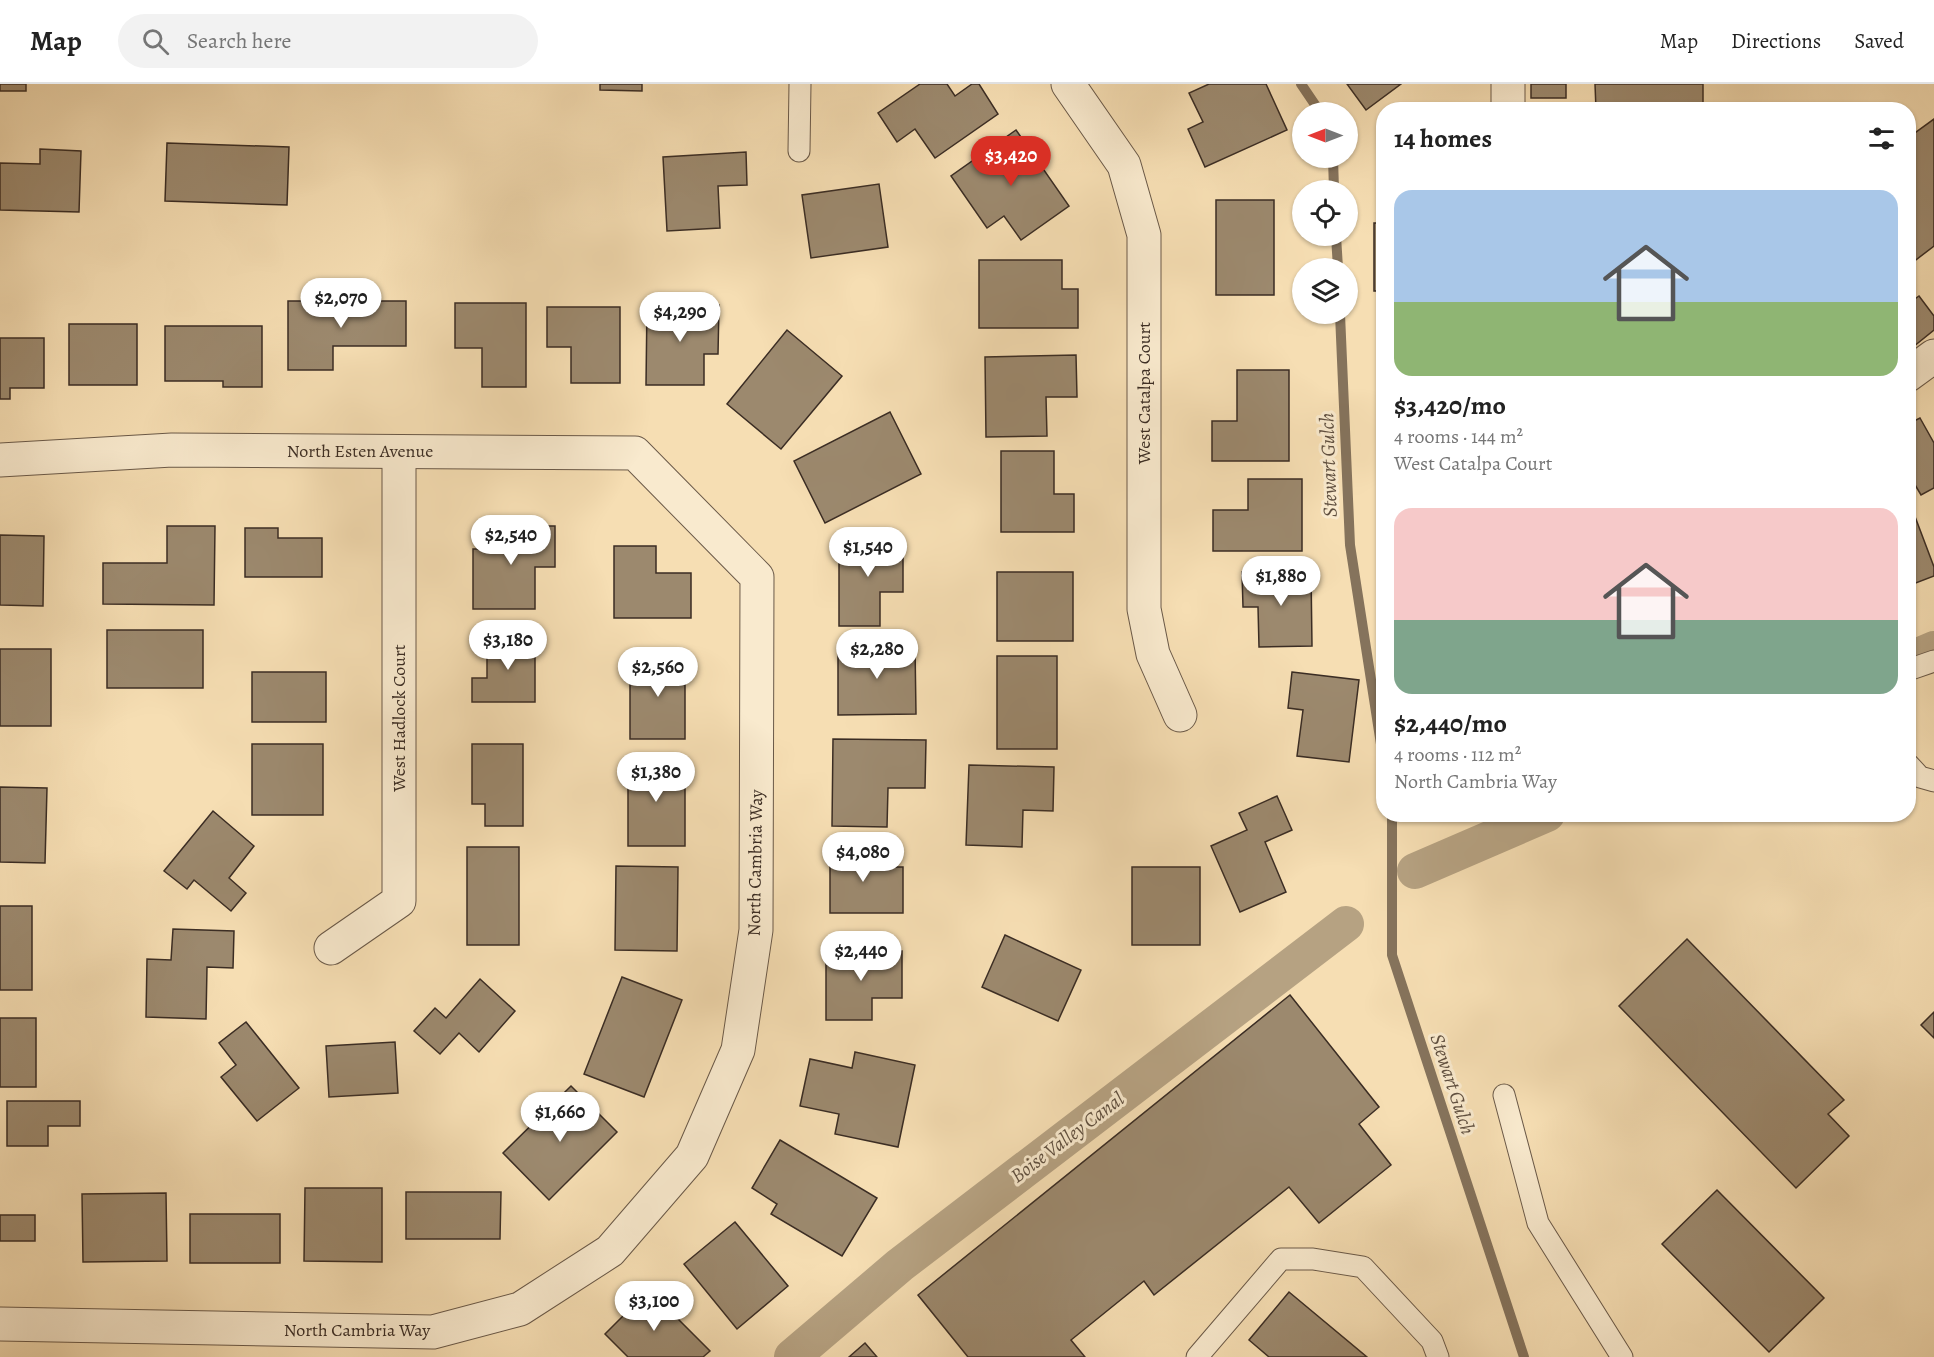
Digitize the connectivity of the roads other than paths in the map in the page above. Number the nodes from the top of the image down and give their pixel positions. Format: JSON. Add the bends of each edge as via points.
{"nodes":[{"id":1,"x":800,"y":84,"type":"edge"},
{"id":2,"x":1068,"y":84,"type":"edge"},
{"id":3,"x":1508,"y":84,"type":"edge"},
{"id":4,"x":1508,"y":102,"type":"edge"},
{"id":5,"x":799,"y":151,"type":"dead end"},
{"id":6,"x":1934,"y":356,"type":"edge"},
{"id":7,"x":1916,"y":369,"type":"edge"},
{"id":8,"x":399,"y":452,"type":"junction"},
{"id":9,"x":0,"y":459,"type":"edge"},
{"id":10,"x":695,"y":514,"type":"joint"},
{"id":11,"x":1934,"y":661,"type":"edge"},
{"id":12,"x":1916,"y":667,"type":"edge"},
{"id":13,"x":1180,"y":715,"type":"dead end"},
{"id":14,"x":1916,"y":773,"type":"edge"},
{"id":15,"x":1934,"y":781,"type":"edge"},
{"id":16,"x":331,"y":948,"type":"dead end"},
{"id":17,"x":1504,"y":1095,"type":"dead end"},
{"id":18,"x":0,"y":1324,"type":"edge"},
{"id":19,"x":1197,"y":1357,"type":"edge"},
{"id":20,"x":1438,"y":1357,"type":"edge"},
{"id":21,"x":1622,"y":1357,"type":"edge"}],
"edges":[{"from":1,"to":5,"type":"lane"},
{"from":2,"to":13,"type":"street","name":"West Catalpa Court","via":[[1124,165],[1144,236],[1144,609],[1153,654]]},
{"from":3,"to":4,"type":"street"},
{"from":6,"to":7,"type":"street"},
{"from":8,"to":9,"type":"street","name":"North Esten Avenue","via":[[172,450]]},
{"from":8,"to":10,"type":"street","name":"North Esten Avenue","via":[[635,453]]},
{"from":8,"to":16,"type":"street","name":"West Hadlock Court","via":[[399,901]]},
{"from":10,"to":18,"type":"street","name":"North Cambria Way","via":[[757,577],[757,894],[756,930],[738,1050],[692,1156],[610,1251],[520,1309],[433,1332]]},
{"from":11,"to":12,"type":"lane"},
{"from":14,"to":15,"type":"lane"},
{"from":17,"to":21,"type":"lane","via":[[1538,1223]]},
{"from":19,"to":20,"type":"lane","via":[[1281,1259],[1313,1259],[1363,1267],[1432,1341]]}]}
